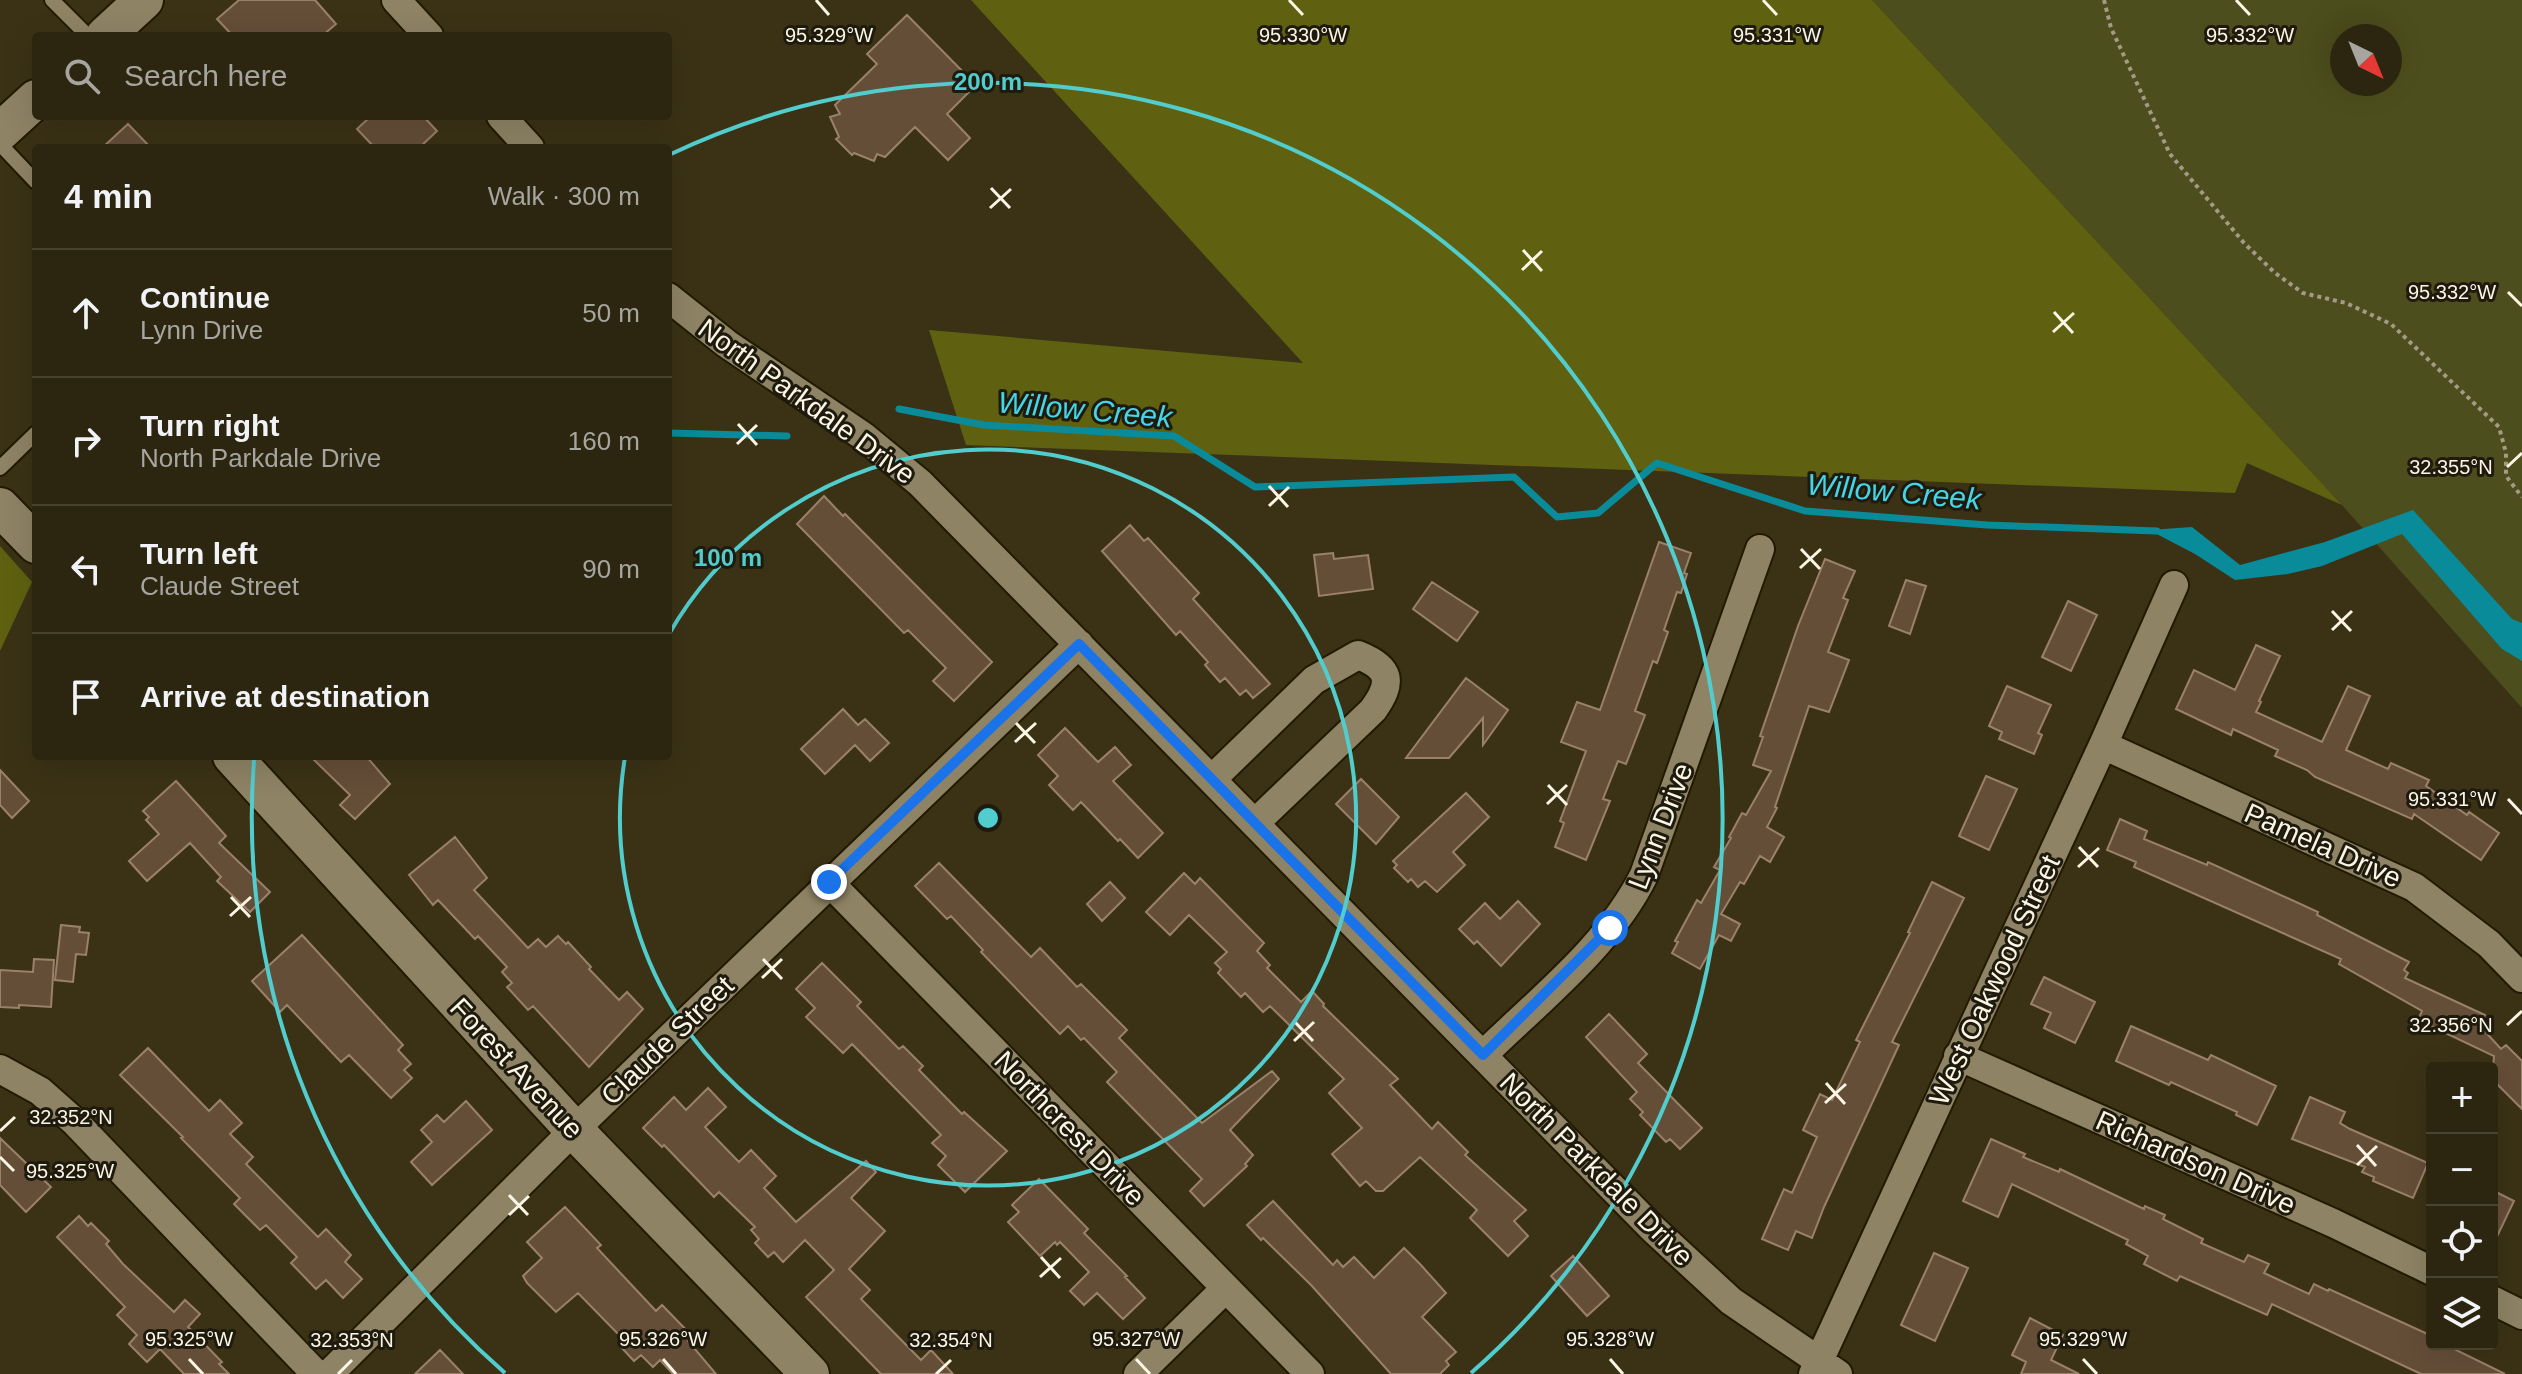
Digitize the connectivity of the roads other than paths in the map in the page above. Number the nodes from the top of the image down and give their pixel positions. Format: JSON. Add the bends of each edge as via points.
{"nodes":[{"id":1,"x":144,"y":0,"type":"edge"},
{"id":2,"x":396,"y":0,"type":"edge"},
{"id":3,"x":54,"y":1,"type":"edge"},
{"id":4,"x":84,"y":32,"type":"edge"},
{"id":5,"x":109,"y":32,"type":"edge"},
{"id":6,"x":425,"y":32,"type":"edge"},
{"id":7,"x":32,"y":103,"type":"edge"},
{"id":8,"x":505,"y":120,"type":"edge"},
{"id":9,"x":0,"y":132,"type":"edge"},
{"id":10,"x":0,"y":144,"type":"edge"},
{"id":11,"x":526,"y":144,"type":"edge"},
{"id":12,"x":32,"y":178,"type":"edge"},
{"id":13,"x":672,"y":300,"type":"edge"},
{"id":14,"x":32,"y":437,"type":"edge"},
{"id":15,"x":0,"y":468,"type":"edge"},
{"id":16,"x":0,"y":507,"type":"edge"},
{"id":17,"x":32,"y":540,"type":"edge"},
{"id":18,"x":1760,"y":549,"type":"dead end"},
{"id":19,"x":2174,"y":585,"type":"dead end"},
{"id":20,"x":1079,"y":644,"type":"junction"},
{"id":21,"x":2103,"y":745,"type":"junction"},
{"id":22,"x":236,"y":760,"type":"edge"},
{"id":23,"x":1212,"y":779,"type":"junction"},
{"id":24,"x":1255,"y":823,"type":"junction"},
{"id":25,"x":829,"y":882,"type":"junction"},
{"id":26,"x":2522,"y":978,"type":"edge"},
{"id":27,"x":1483,"y":1055,"type":"junction"},
{"id":28,"x":1958,"y":1056,"type":"junction"},
{"id":29,"x":0,"y":1069,"type":"edge"},
{"id":30,"x":574,"y":1130,"type":"junction"},
{"id":31,"x":2426,"y":1268,"type":"edge"},
{"id":32,"x":1226,"y":1288,"type":"junction"},
{"id":33,"x":2498,"y":1303,"type":"edge"},
{"id":34,"x":2522,"y":1315,"type":"edge"},
{"id":35,"x":1823,"y":1370,"type":"edge"},
{"id":36,"x":316,"y":1374,"type":"edge"},
{"id":37,"x":329,"y":1374,"type":"edge"},
{"id":38,"x":810,"y":1374,"type":"edge"},
{"id":39,"x":1138,"y":1374,"type":"edge"},
{"id":40,"x":1310,"y":1374,"type":"edge"}],
"edges":[{"from":1,"to":5,"type":"street"},
{"from":2,"to":6,"type":"street"},
{"from":3,"to":4,"type":"lane"},
{"from":7,"to":9,"type":"street"},
{"from":8,"to":11,"type":"street"},
{"from":10,"to":12,"type":"lane"},
{"from":13,"to":20,"type":"street","name":"North Parkdale Drive","via":[[888,455]]},
{"from":14,"to":15,"type":"lane"},
{"from":16,"to":17,"type":"street"},
{"from":18,"to":27,"type":"street","name":"Lynn Drive","via":[[1635,894],[1591,949]]},
{"from":19,"to":21,"type":"street","name":"West Oakwood Street"},
{"from":20,"to":23,"type":"street","name":"North Parkdale Drive"},
{"from":20,"to":25,"type":"street","name":"Claude Street"},
{"from":21,"to":26,"type":"street","name":"Pamela Drive","via":[[2414,887],[2489,944]]},
{"from":21,"to":28,"type":"street","name":"West Oakwood Street"},
{"from":22,"to":30,"type":"street","name":"Forest Avenue"},
{"from":23,"to":24,"type":"street","name":"North Parkdale Drive"},
{"from":23,"to":24,"type":"street","via":[[1314,680],[1358,655],[1374,661],[1384,672],[1386,692],[1373,710]]},
{"from":24,"to":27,"type":"street","name":"North Parkdale Drive"},
{"from":25,"to":30,"type":"street","name":"Claude Street"},
{"from":25,"to":32,"type":"street","name":"Northcrest Drive"},
{"from":27,"to":35,"type":"street","name":"North Parkdale Drive","via":[[1653,1229],[1731,1301]]},
{"from":28,"to":31,"type":"street","name":"Richardson Drive"},
{"from":28,"to":35,"type":"street","name":"West Oakwood Street"},
{"from":29,"to":36,"type":"street","via":[[40,1091],[75,1122]]},
{"from":30,"to":37,"type":"street","name":"Claude Street"},
{"from":30,"to":38,"type":"street","name":"Forest Avenue"},
{"from":32,"to":39,"type":"street"},
{"from":32,"to":40,"type":"street","name":"Northcrest Drive"},
{"from":33,"to":34,"type":"street"}]}
